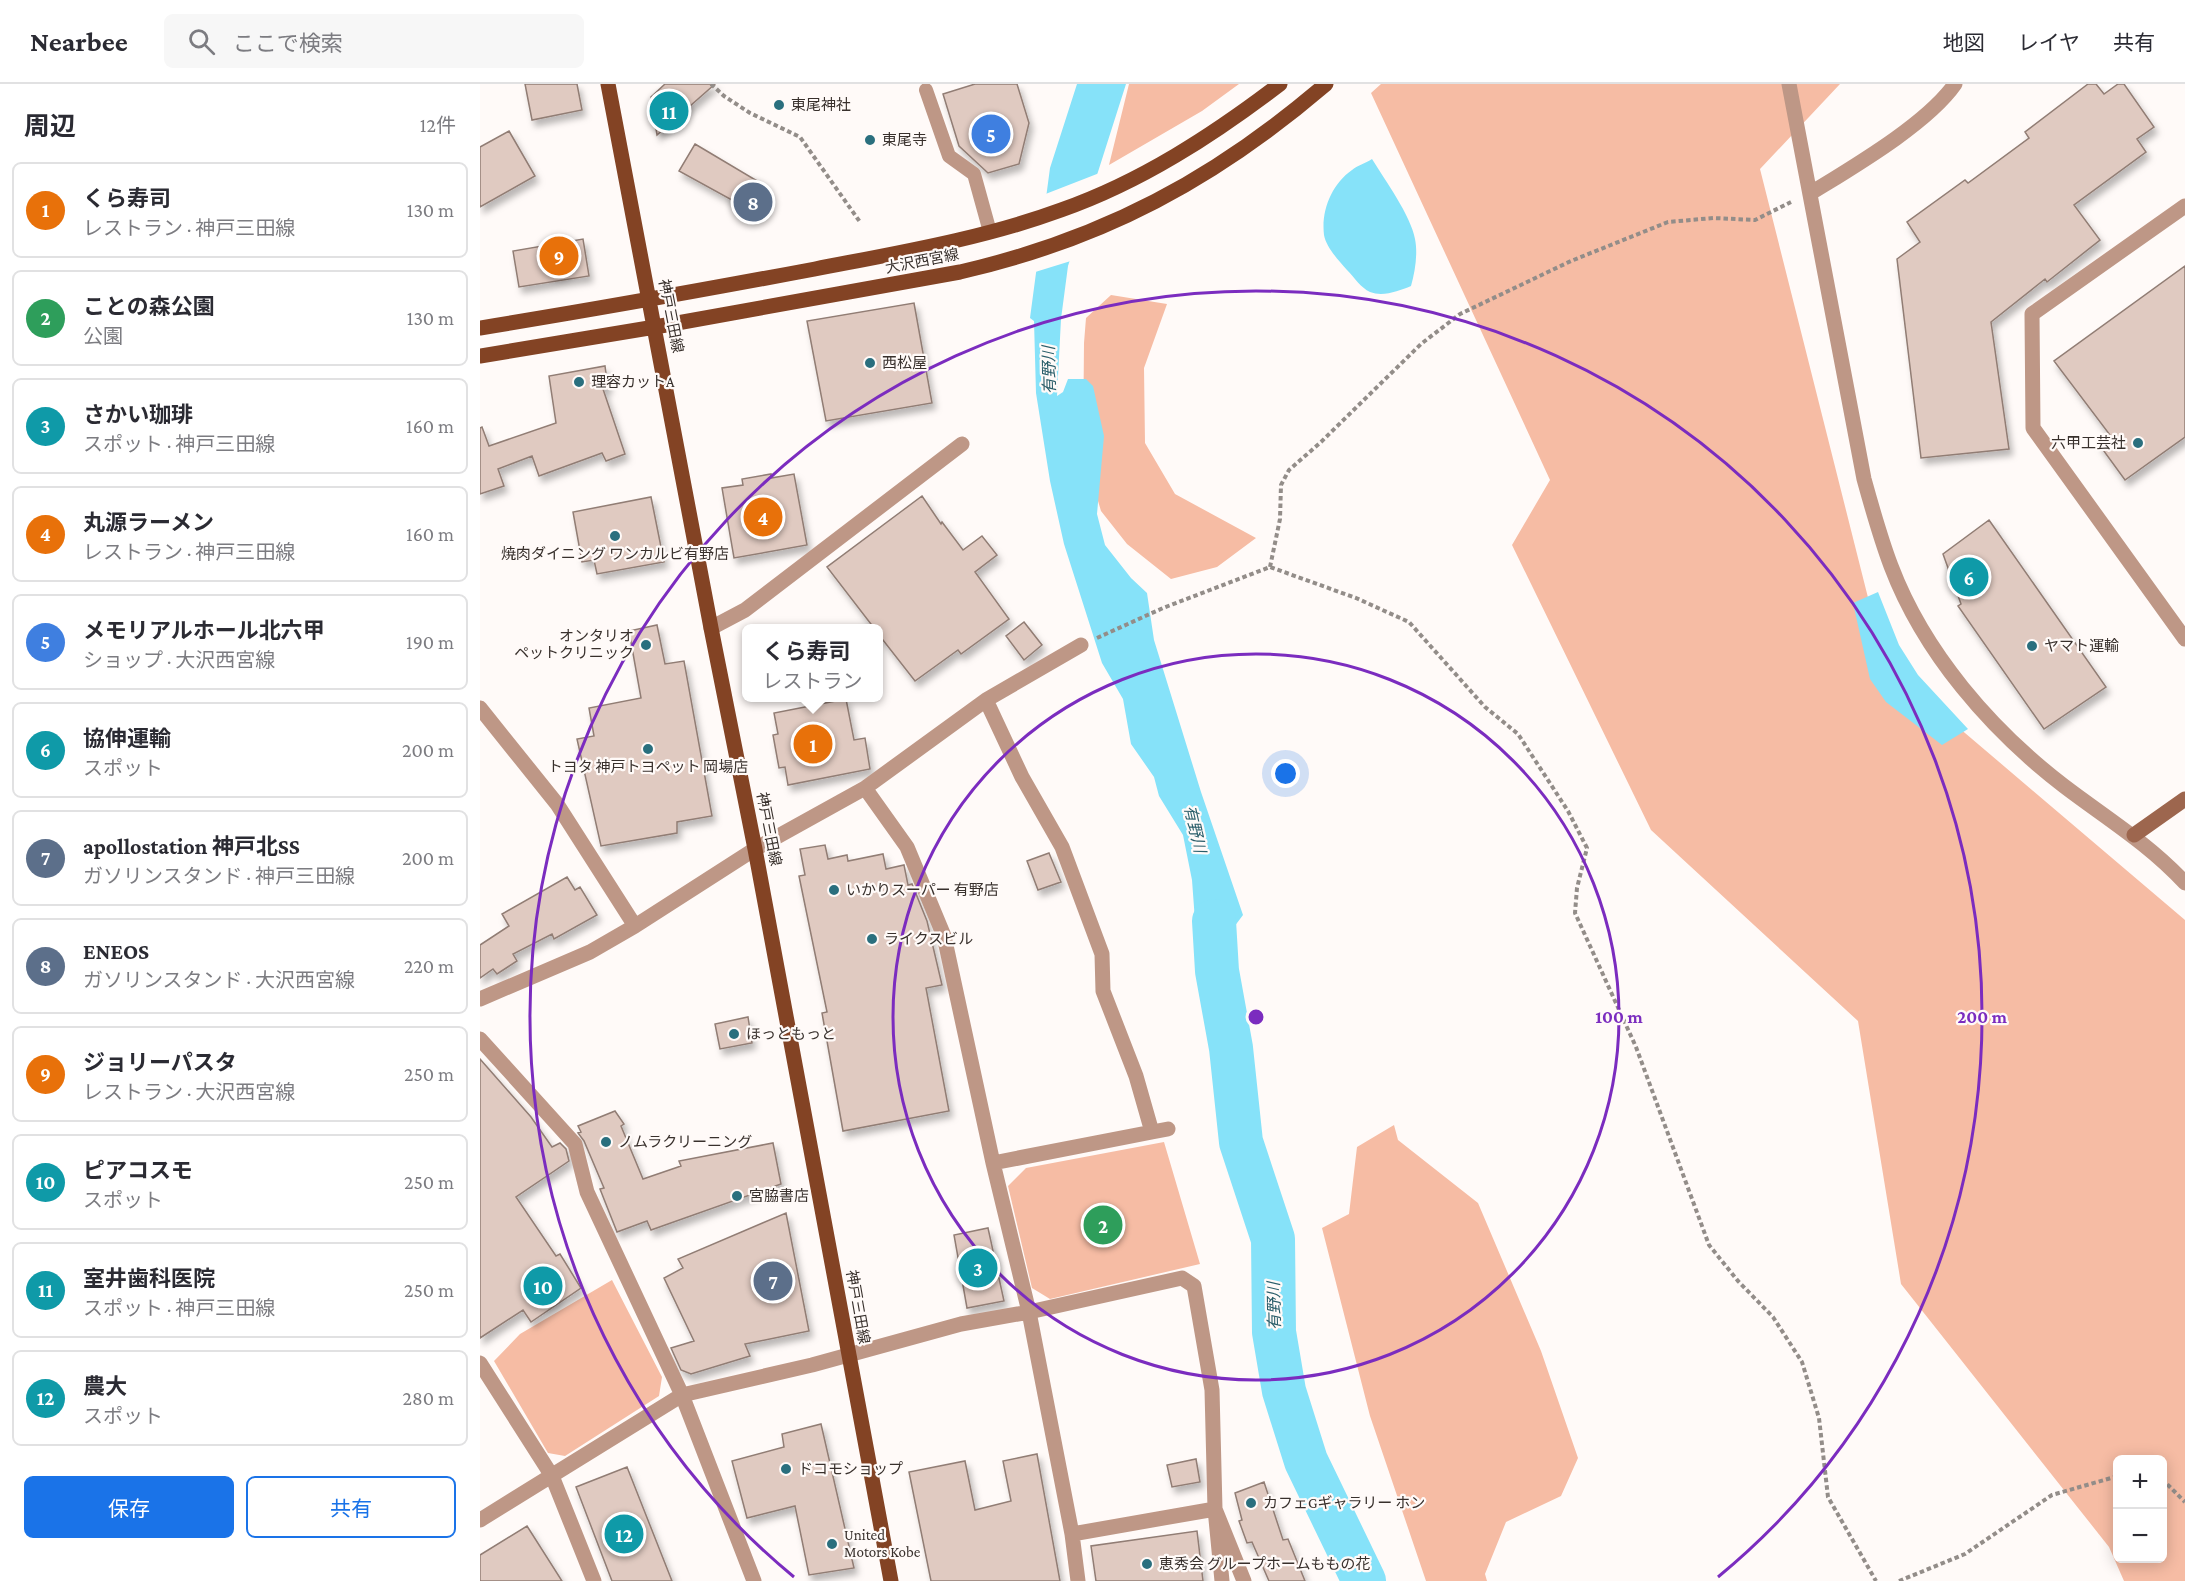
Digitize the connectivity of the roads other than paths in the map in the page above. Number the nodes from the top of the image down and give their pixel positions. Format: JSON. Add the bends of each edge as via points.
{"nodes":[{"id":1,"x":608,"y":84,"type":"edge"},
{"id":2,"x":1280,"y":84,"type":"edge"},
{"id":3,"x":1326,"y":84,"type":"edge"},
{"id":4,"x":1789,"y":84,"type":"edge"},
{"id":5,"x":1955,"y":84,"type":"edge"},
{"id":6,"x":926,"y":90,"type":"dead end"},
{"id":7,"x":1811,"y":193,"type":"junction"},
{"id":8,"x":2185,"y":206,"type":"edge"},
{"id":9,"x":996,"y":231,"type":"junction"},
{"id":10,"x":650,"y":300,"type":"junction"},
{"id":11,"x":655,"y":327,"type":"junction"},
{"id":12,"x":480,"y":328,"type":"edge"},
{"id":13,"x":480,"y":356,"type":"edge"},
{"id":14,"x":962,"y":444,"type":"dead end"},
{"id":15,"x":711,"y":628,"type":"junction"},
{"id":16,"x":2185,"y":639,"type":"edge"},
{"id":17,"x":1081,"y":645,"type":"road end"},
{"id":18,"x":986,"y":700,"type":"junction"},
{"id":19,"x":480,"y":708,"type":"edge"},
{"id":20,"x":865,"y":788,"type":"junction"},
{"id":21,"x":2185,"y":799,"type":"edge"},
{"id":22,"x":2134,"y":835,"type":"junction"},
{"id":23,"x":755,"y":849,"type":"junction"},
{"id":24,"x":2185,"y":883,"type":"edge"},
{"id":25,"x":635,"y":926,"type":"junction"},
{"id":26,"x":480,"y":999,"type":"edge"},
{"id":27,"x":480,"y":1039,"type":"edge"},
{"id":28,"x":1168,"y":1129,"type":"dead end"},
{"id":29,"x":1152,"y":1132,"type":"junction"},
{"id":30,"x":993,"y":1162,"type":"junction"},
{"id":31,"x":1029,"y":1312,"type":"junction"},
{"id":32,"x":848,"y":1355,"type":"junction"},
{"id":33,"x":480,"y":1363,"type":"edge"},
{"id":34,"x":682,"y":1395,"type":"junction"},
{"id":35,"x":552,"y":1476,"type":"junction"},
{"id":36,"x":1215,"y":1509,"type":"junction"},
{"id":37,"x":480,"y":1520,"type":"edge"},
{"id":38,"x":1072,"y":1534,"type":"junction"},
{"id":39,"x":594,"y":1581,"type":"edge"},
{"id":40,"x":754,"y":1581,"type":"edge"},
{"id":41,"x":891,"y":1581,"type":"edge"},
{"id":42,"x":1078,"y":1581,"type":"edge"},
{"id":43,"x":1222,"y":1581,"type":"edge"},
{"id":44,"x":1244,"y":1581,"type":"edge"}],
"edges":[{"from":1,"to":10,"type":"main road","name":"神戸三田線"},
{"from":2,"to":9,"type":"main road","name":"大沢西宮線","via":[[1197,143],[1141,176],[1063,209]]},
{"from":3,"to":11,"type":"main road","name":"大沢西宮線","via":[[1284,121],[1196,180],[1134,213],[1067,241],[997,263]]},
{"from":4,"to":7,"type":"street"},
{"from":5,"to":7,"type":"street","via":[[1902,133]]},
{"from":6,"to":9,"type":"lane","via":[[950,156],[974,174]]},
{"from":7,"to":22,"type":"street","via":[[1864,479],[1891,568],[1911,610],[1963,687],[1991,720],[2064,786]]},
{"from":8,"to":16,"type":"street","via":[[2032,314],[2033,428]]},
{"from":9,"to":10,"type":"main road","name":"大沢西宮線"},
{"from":10,"to":11,"type":"main road","name":"神戸三田線"},
{"from":10,"to":12,"type":"main road","name":"大沢西宮線"},
{"from":11,"to":13,"type":"main road","name":"大沢西宮線"},
{"from":11,"to":15,"type":"main road","name":"神戸三田線"},
{"from":14,"to":15,"type":"street","via":[[745,610]]},
{"from":15,"to":23,"type":"main road","name":"神戸三田線"},
{"from":17,"to":18,"type":"street"},
{"from":18,"to":20,"type":"street"},
{"from":18,"to":29,"type":"street","via":[[1022,777],[1062,846],[1102,954],[1103,991],[1136,1076]]},
{"from":19,"to":25,"type":"street","via":[[557,804]]},
{"from":20,"to":23,"type":"street"},
{"from":20,"to":30,"type":"street","via":[[907,847],[944,936]]},
{"from":21,"to":22,"type":"street"},
{"from":22,"to":24,"type":"street"},
{"from":23,"to":25,"type":"street"},
{"from":23,"to":32,"type":"main road","name":"神戸三田線"},
{"from":25,"to":26,"type":"street","via":[[590,952]]},
{"from":27,"to":34,"type":"street","via":[[575,1144],[587,1192]]},
{"from":28,"to":29,"type":"street"},
{"from":29,"to":30,"type":"street"},
{"from":30,"to":31,"type":"street"},
{"from":31,"to":32,"type":"street","via":[[961,1324]]},
{"from":31,"to":36,"type":"street","via":[[1182,1278],[1194,1286],[1212,1390]]},
{"from":31,"to":38,"type":"street"},
{"from":32,"to":34,"type":"street"},
{"from":32,"to":41,"type":"main road","name":"神戸三田線"},
{"from":33,"to":35,"type":"street"},
{"from":34,"to":35,"type":"street"},
{"from":34,"to":40,"type":"street"},
{"from":35,"to":37,"type":"street"},
{"from":35,"to":39,"type":"street"},
{"from":36,"to":38,"type":"street"},
{"from":36,"to":43,"type":"street"},
{"from":36,"to":44,"type":"street"},
{"from":38,"to":42,"type":"street"}]}
